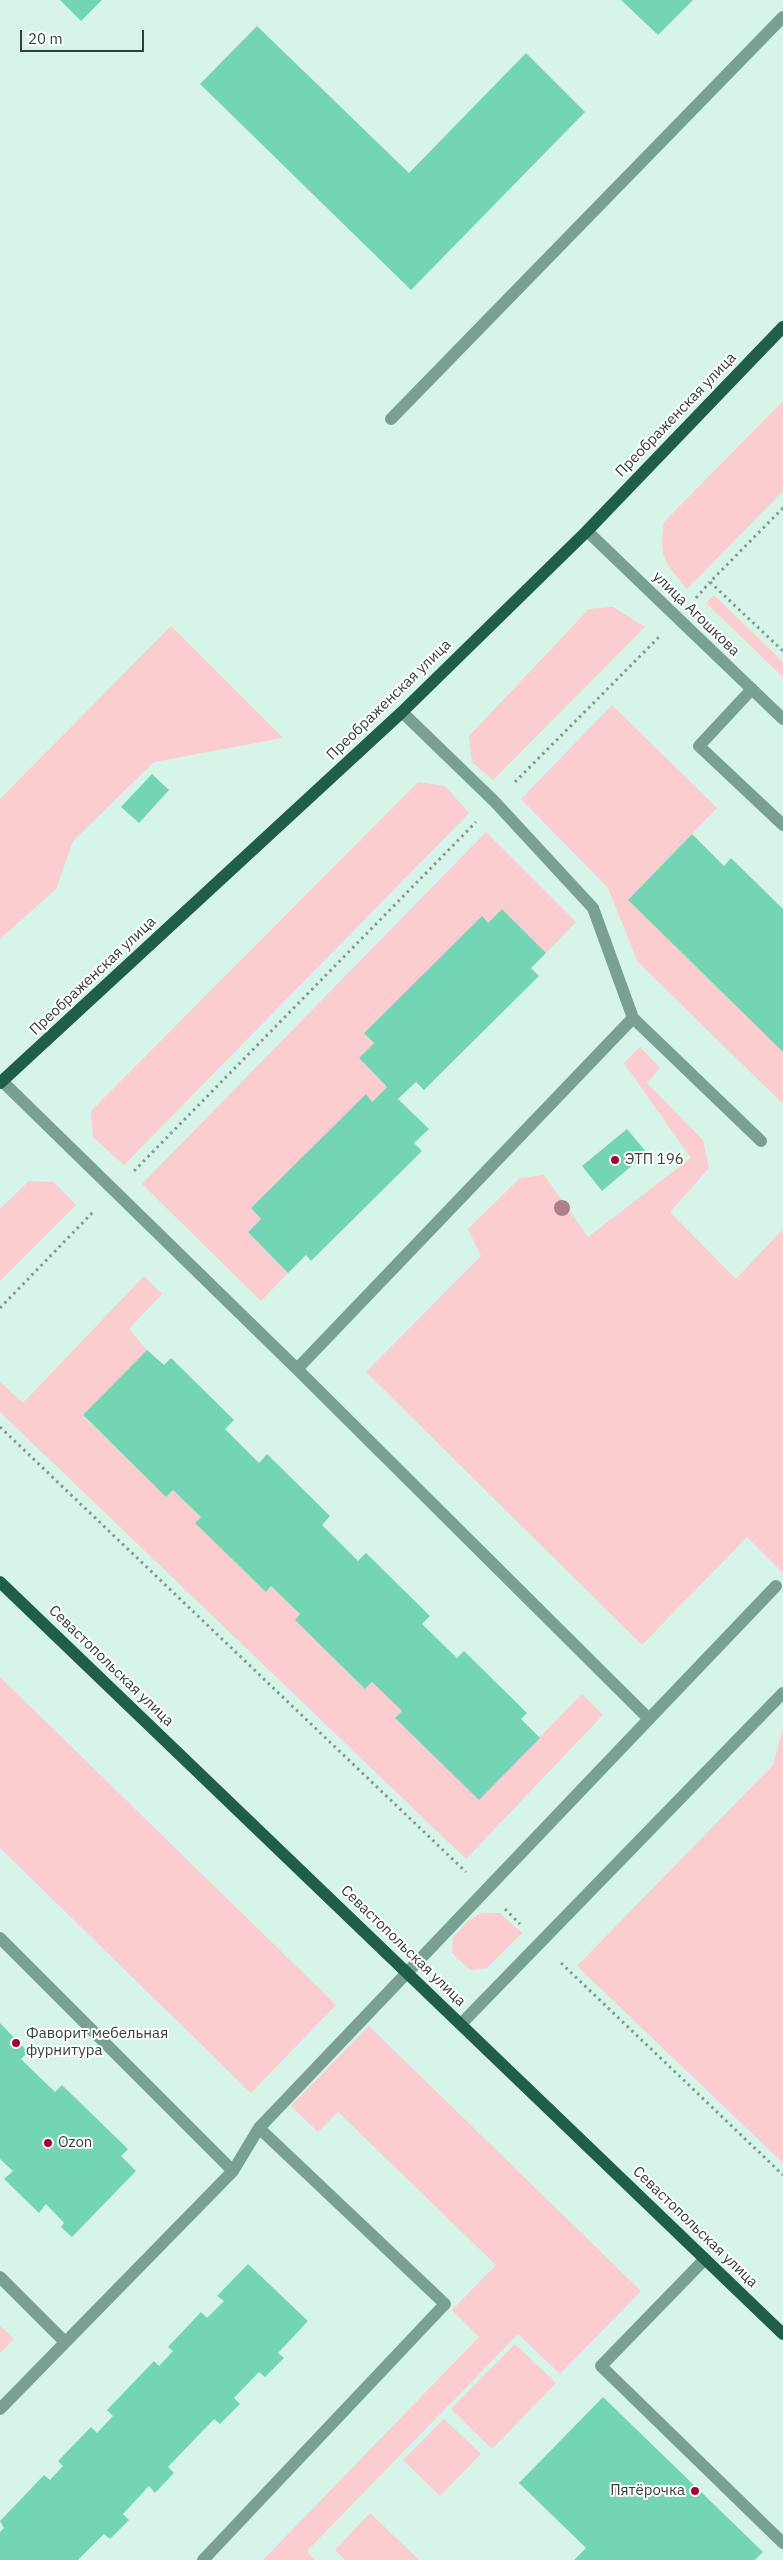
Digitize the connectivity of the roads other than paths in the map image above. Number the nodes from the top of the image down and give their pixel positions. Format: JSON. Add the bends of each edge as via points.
{"nodes":[{"id":1,"x":783,"y":17,"type":"edge"},
{"id":2,"x":783,"y":327,"type":"edge"},
{"id":3,"x":390,"y":419,"type":"dead end"},
{"id":4,"x":587,"y":531,"type":"junction"},
{"id":5,"x":752,"y":689,"type":"junction"},
{"id":6,"x":402,"y":712,"type":"junction"},
{"id":7,"x":783,"y":719,"type":"edge"},
{"id":8,"x":783,"y":825,"type":"edge"},
{"id":9,"x":633,"y":1018,"type":"junction"},
{"id":10,"x":1,"y":1083,"type":"edge"},
{"id":11,"x":761,"y":1141,"type":"dead end"},
{"id":12,"x":297,"y":1369,"type":"junction"},
{"id":13,"x":0,"y":1582,"type":"edge"},
{"id":14,"x":776,"y":1586,"type":"dead end"},
{"id":15,"x":783,"y":1692,"type":"edge"},
{"id":16,"x":649,"y":1719,"type":"junction"},
{"id":17,"x":0,"y":1938,"type":"edge"},
{"id":18,"x":407,"y":1973,"type":"junction"},
{"id":19,"x":461,"y":2024,"type":"junction"},
{"id":20,"x":259,"y":2128,"type":"junction"},
{"id":21,"x":232,"y":2171,"type":"junction"},
{"id":22,"x":706,"y":2259,"type":"junction"},
{"id":23,"x":0,"y":2277,"type":"edge"},
{"id":24,"x":783,"y":2334,"type":"edge"},
{"id":25,"x":65,"y":2342,"type":"junction"},
{"id":26,"x":0,"y":2410,"type":"edge"},
{"id":27,"x":783,"y":2543,"type":"edge"},
{"id":28,"x":203,"y":2560,"type":"edge"}],
"edges":[{"from":1,"to":3,"type":"street"},
{"from":2,"to":4,"type":"main road","name":"Преображенская улица"},
{"from":4,"to":5,"type":"street","name":"улица Агошкова"},
{"from":4,"to":6,"type":"main road","name":"Преображенская улица"},
{"from":5,"to":7,"type":"street","name":"улица Агошкова"},
{"from":5,"to":8,"type":"street","via":[[699,746]]},
{"from":6,"to":9,"type":"street","via":[[495,802],[593,908]]},
{"from":6,"to":10,"type":"main road","name":"Преображенская улица"},
{"from":9,"to":11,"type":"street"},
{"from":9,"to":12,"type":"street"},
{"from":10,"to":12,"type":"street"},
{"from":12,"to":16,"type":"street"},
{"from":13,"to":18,"type":"main road","name":"Севастопольская улица"},
{"from":14,"to":16,"type":"street"},
{"from":15,"to":19,"type":"street"},
{"from":16,"to":18,"type":"street"},
{"from":17,"to":21,"type":"street"},
{"from":18,"to":19,"type":"main road","name":"Севастопольская улица"},
{"from":18,"to":20,"type":"street"},
{"from":19,"to":22,"type":"main road","name":"Севастопольская улица"},
{"from":20,"to":21,"type":"street"},
{"from":20,"to":28,"type":"street","via":[[445,2304]]},
{"from":21,"to":25,"type":"street"},
{"from":22,"to":24,"type":"main road","name":"Севастопольская улица"},
{"from":22,"to":27,"type":"street","via":[[602,2366]]},
{"from":23,"to":25,"type":"street"},
{"from":25,"to":26,"type":"street"}]}
